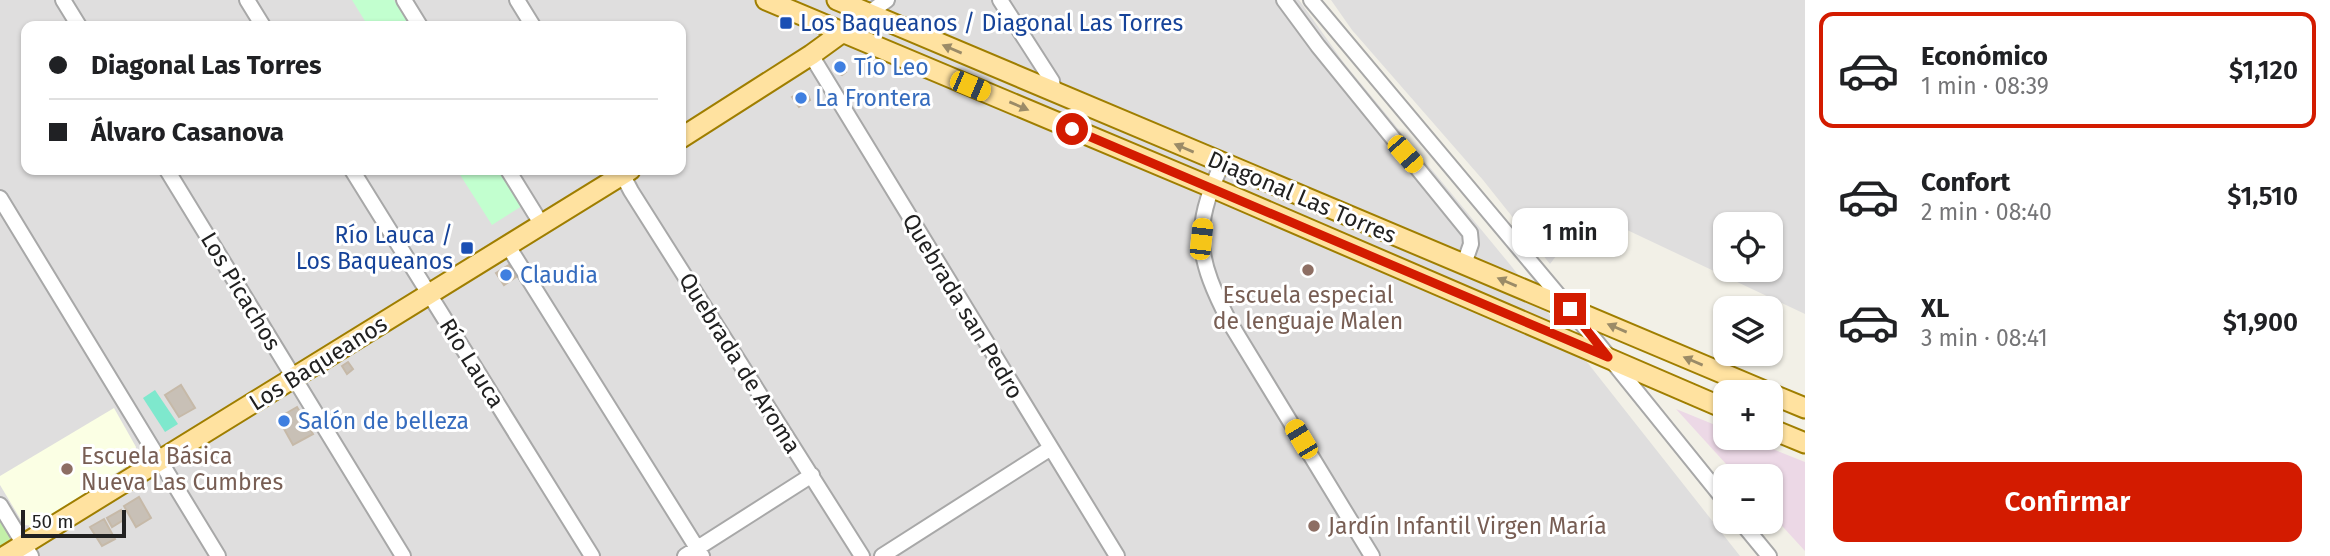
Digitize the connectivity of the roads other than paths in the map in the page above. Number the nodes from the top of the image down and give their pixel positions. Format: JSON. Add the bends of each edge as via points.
{"nodes":[{"id":1,"x":63,"y":0,"type":"edge"},
{"id":2,"x":247,"y":0,"type":"edge"},
{"id":3,"x":404,"y":0,"type":"edge"},
{"id":4,"x":517,"y":0,"type":"edge"},
{"id":5,"x":766,"y":0,"type":"edge"},
{"id":6,"x":837,"y":0,"type":"edge"},
{"id":7,"x":887,"y":0,"type":"edge"},
{"id":8,"x":1000,"y":0,"type":"edge"},
{"id":9,"x":1284,"y":0,"type":"edge"},
{"id":10,"x":1311,"y":0,"type":"edge"},
{"id":11,"x":869,"y":13,"type":"junction"},
{"id":12,"x":76,"y":21,"type":"edge"},
{"id":13,"x":260,"y":21,"type":"edge"},
{"id":14,"x":417,"y":21,"type":"edge"},
{"id":15,"x":530,"y":21,"type":"edge"},
{"id":16,"x":843,"y":32,"type":"junction"},
{"id":17,"x":811,"y":55,"type":"junction"},
{"id":18,"x":1054,"y":93,"type":"junction"},
{"id":19,"x":686,"y":135,"type":"edge"},
{"id":20,"x":1425,"y":138,"type":"junction"},
{"id":21,"x":1405,"y":154,"type":"junction"},
{"id":22,"x":1222,"y":164,"type":"junction"},
{"id":23,"x":170,"y":175,"type":"edge"},
{"id":24,"x":355,"y":175,"type":"edge"},
{"id":25,"x":511,"y":175,"type":"edge"},
{"id":26,"x":618,"y":175,"type":"edge"},
{"id":27,"x":626,"y":175,"type":"edge"},
{"id":28,"x":1212,"y":187,"type":"junction"},
{"id":29,"x":0,"y":198,"type":"edge"},
{"id":30,"x":542,"y":225,"type":"junction"},
{"id":31,"x":508,"y":246,"type":"junction"},
{"id":32,"x":1464,"y":264,"type":"junction"},
{"id":33,"x":429,"y":295,"type":"junction"},
{"id":34,"x":1570,"y":309,"type":"junction"},
{"id":35,"x":1608,"y":357,"type":"junction"},
{"id":36,"x":294,"y":378,"type":"junction"},
{"id":37,"x":1738,"y":380,"type":"edge"},
{"id":38,"x":1783,"y":399,"type":"edge"},
{"id":39,"x":1713,"y":403,"type":"edge"},
{"id":40,"x":1805,"y":408,"type":"edge"},
{"id":41,"x":1783,"y":434,"type":"edge"},
{"id":42,"x":1805,"y":443,"type":"edge"},
{"id":43,"x":1051,"y":448,"type":"junction"},
{"id":44,"x":159,"y":461,"type":"junction"},
{"id":45,"x":812,"y":475,"type":"junction"},
{"id":46,"x":1713,"y":486,"type":"edge"},
{"id":47,"x":0,"y":505,"type":"edge"},
{"id":48,"x":1751,"y":534,"type":"edge"},
{"id":49,"x":28,"y":550,"type":"edge"},
{"id":50,"x":695,"y":553,"type":"edge"},
{"id":51,"x":5,"y":556,"type":"edge"},
{"id":52,"x":218,"y":556,"type":"edge"},
{"id":53,"x":402,"y":556,"type":"edge"},
{"id":54,"x":592,"y":556,"type":"edge"},
{"id":55,"x":862,"y":556,"type":"edge"},
{"id":56,"x":882,"y":556,"type":"edge"},
{"id":57,"x":1117,"y":556,"type":"edge"},
{"id":58,"x":1372,"y":556,"type":"edge"},
{"id":59,"x":1769,"y":556,"type":"edge"}],
"edges":[{"from":1,"to":12,"type":"street"},
{"from":2,"to":13,"type":"street"},
{"from":3,"to":14,"type":"street"},
{"from":4,"to":15,"type":"street"},
{"from":5,"to":16,"type":"main road","name":"Diagonal Las Torres"},
{"from":6,"to":11,"type":"main road","name":"Diagonal Las Torres"},
{"from":7,"to":11,"type":"street"},
{"from":8,"to":18,"type":"street","via":[[1052,81]]},
{"from":9,"to":21,"type":"street"},
{"from":10,"to":20,"type":"street"},
{"from":11,"to":16,"type":"main road"},
{"from":18,"to":11,"type":"main road","name":"Diagonal Las Torres","one_way":true},
{"from":16,"to":17,"type":"main road"},
{"from":16,"to":28,"type":"main road","name":"Diagonal Las Torres","one_way":true},
{"from":17,"to":19,"type":"main road"},
{"from":17,"to":43,"type":"street","name":"Quebrada san Pedro"},
{"from":22,"to":18,"type":"main road","name":"Diagonal Las Torres","one_way":true},
{"from":20,"to":21,"type":"street"},
{"from":20,"to":34,"type":"street"},
{"from":21,"to":32,"type":"street","via":[[1470,233]]},
{"from":22,"to":28,"type":"street"},
{"from":22,"to":32,"type":"main road","name":"Diagonal Las Torres"},
{"from":23,"to":36,"type":"street","name":"Los Picachos"},
{"from":24,"to":33,"type":"street","name":"Río Lauca"},
{"from":25,"to":30,"type":"street"},
{"from":26,"to":30,"type":"main road","name":"Los Baqueanos"},
{"from":27,"to":45,"type":"street","name":"Quebrada de Aroma"},
{"from":28,"to":35,"type":"main road","name":"Diagonal Las Torres"},
{"from":28,"to":58,"type":"street","via":[[1201,239],[1203,263],[1214,293]]},
{"from":29,"to":44,"type":"street"},
{"from":30,"to":31,"type":"main road","name":"Los Baqueanos"},
{"from":31,"to":33,"type":"main road","name":"Los Baqueanos"},
{"from":31,"to":50,"type":"street"},
{"from":34,"to":32,"type":"main road","name":"Diagonal Las Torres","one_way":true},
{"from":33,"to":36,"type":"main road","name":"Los Baqueanos"},
{"from":33,"to":54,"type":"street","name":"Río Lauca"},
{"from":34,"to":35,"type":"street"},
{"from":37,"to":34,"type":"main road","name":"Diagonal Las Torres","one_way":true},
{"from":35,"to":39,"type":"main road","name":"Diagonal Las Torres"},
{"from":35,"to":46,"type":"street"},
{"from":36,"to":44,"type":"main road","name":"Los Baqueanos"},
{"from":36,"to":53,"type":"street","name":"Los Picachos"},
{"from":38,"to":40,"type":"main road","name":"Diagonal Las Torres"},
{"from":41,"to":42,"type":"main road"},
{"from":43,"to":56,"type":"street"},
{"from":43,"to":57,"type":"street","name":"Quebrada san Pedro"},
{"from":44,"to":49,"type":"main road","name":"Los Baqueanos"},
{"from":44,"to":52,"type":"street"},
{"from":45,"to":50,"type":"street"},
{"from":45,"to":55,"type":"street","name":"Quebrada de Aroma"},
{"from":47,"to":49,"type":"street"},
{"from":48,"to":59,"type":"street"},
{"from":49,"to":51,"type":"main road","name":"Los Baqueanos"}]}
